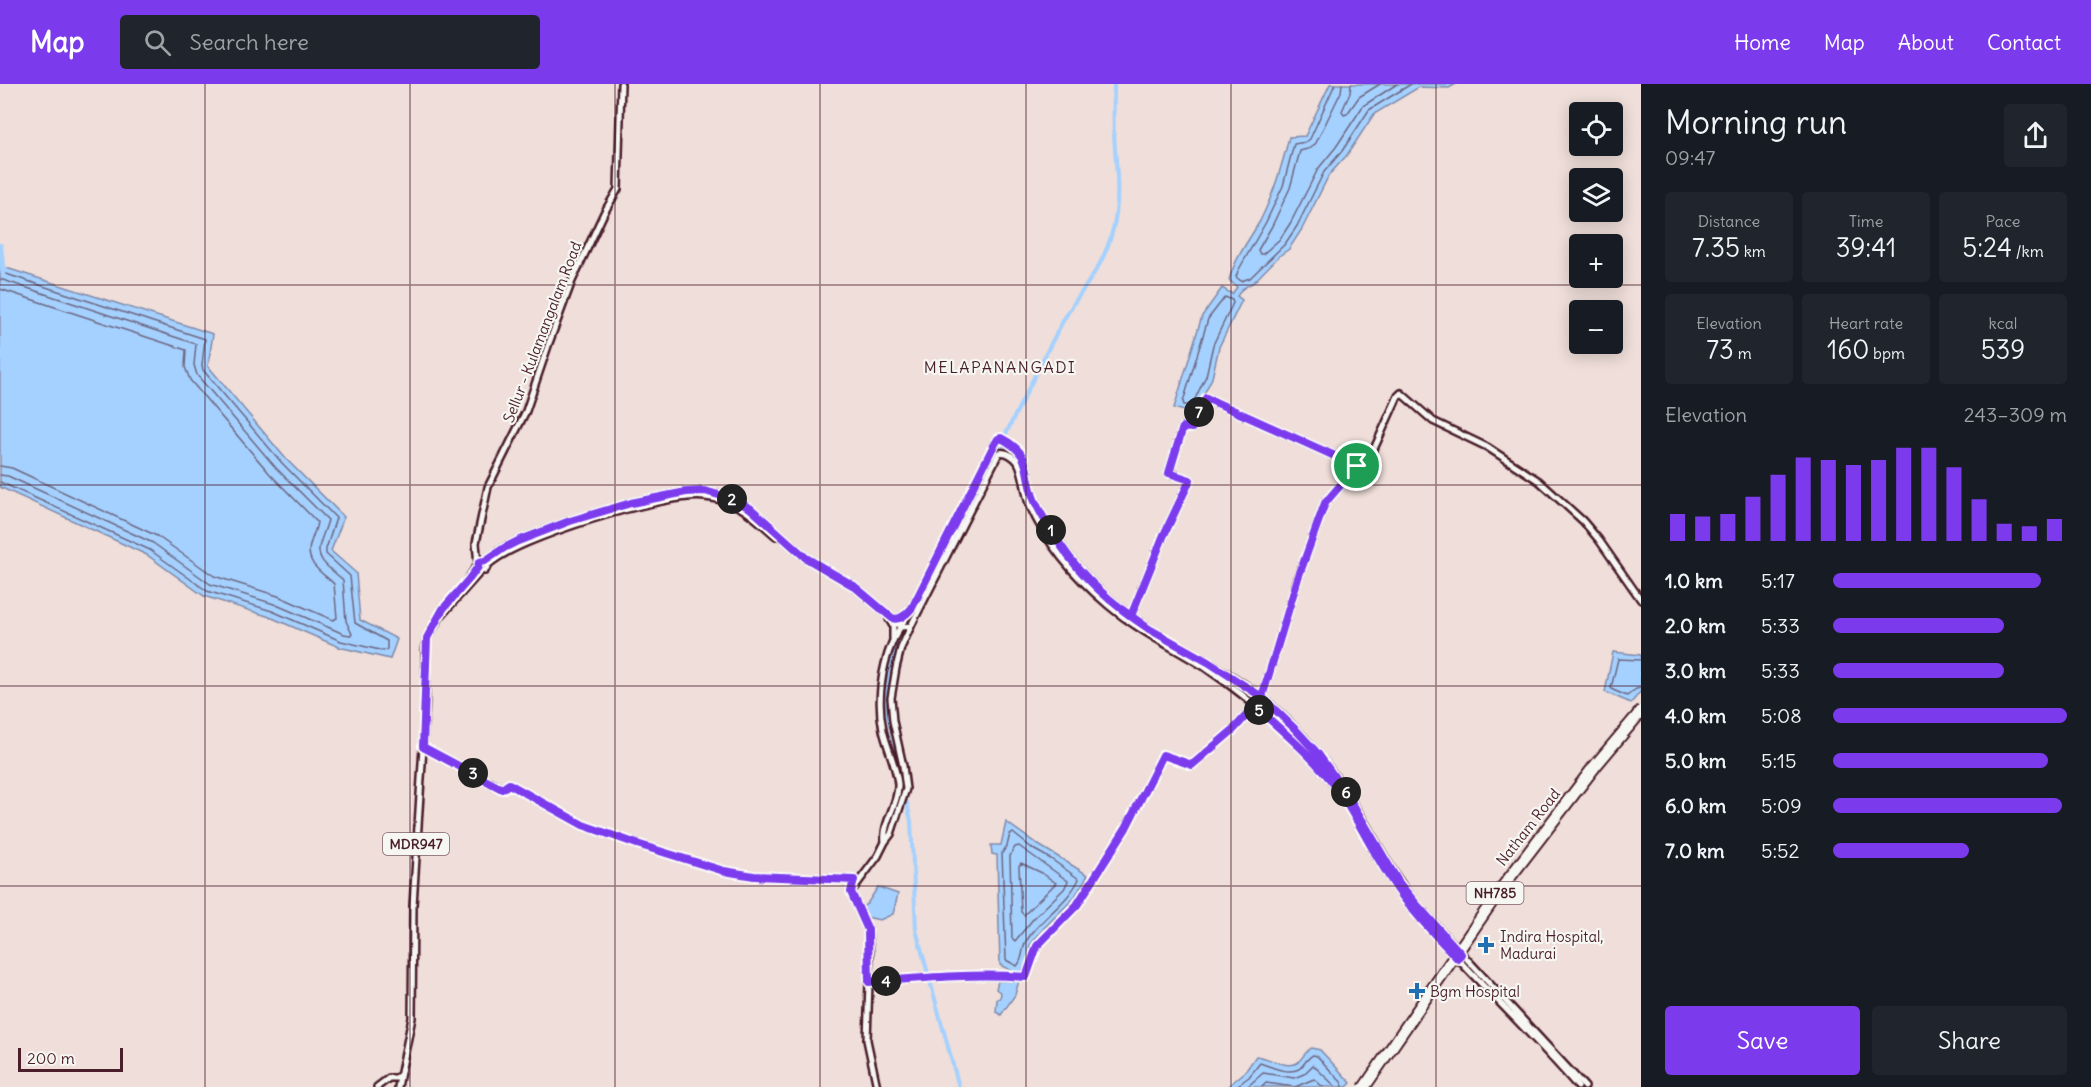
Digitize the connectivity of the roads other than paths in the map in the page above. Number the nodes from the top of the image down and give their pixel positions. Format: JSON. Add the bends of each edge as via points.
{"nodes":[{"id":1,"x":621,"y":84,"type":"edge"},
{"id":2,"x":1357,"y":466,"type":"junction"},
{"id":3,"x":482,"y":565,"type":"junction"},
{"id":4,"x":1641,"y":600,"type":"edge"},
{"id":5,"x":908,"y":614,"type":"junction"},
{"id":6,"x":1131,"y":616,"type":"junction"},
{"id":7,"x":440,"y":617,"type":"junction"},
{"id":8,"x":892,"y":619,"type":"junction"},
{"id":9,"x":905,"y":628,"type":"junction"},
{"id":10,"x":893,"y":640,"type":"junction"},
{"id":11,"x":1259,"y":702,"type":"junction"},
{"id":12,"x":1641,"y":707,"type":"edge"},
{"id":13,"x":1641,"y":716,"type":"edge"},
{"id":14,"x":423,"y":747,"type":"junction"},
{"id":15,"x":903,"y":768,"type":"junction"},
{"id":16,"x":895,"y":770,"type":"junction"},
{"id":17,"x":885,"y":842,"type":"junction"},
{"id":18,"x":851,"y":892,"type":"junction"},
{"id":19,"x":1454,"y":951,"type":"junction"},
{"id":20,"x":1460,"y":956,"type":"junction"},
{"id":21,"x":869,"y":982,"type":"junction"},
{"id":22,"x":400,"y":1075,"type":"junction"},
{"id":23,"x":377,"y":1087,"type":"edge"},
{"id":24,"x":398,"y":1087,"type":"edge"},
{"id":25,"x":877,"y":1087,"type":"edge"},
{"id":26,"x":1361,"y":1087,"type":"edge"},
{"id":27,"x":1368,"y":1087,"type":"edge"},
{"id":28,"x":1578,"y":1087,"type":"edge"},
{"id":29,"x":1585,"y":1087,"type":"edge"}],
"edges":[{"from":1,"to":3,"type":"main road","name":"Sellur - Kulamangalam Road","via":[[618,189],[572,281],[526,411],[492,476],[476,543]]},
{"from":2,"to":4,"type":"main road","via":[[1374,449],[1401,393],[1433,421],[1487,447],[1539,481],[1583,521]]},
{"from":2,"to":6,"type":"main road","via":[[1206,398],[1194,426],[1183,427],[1169,473],[1190,480]]},
{"from":2,"to":11,"type":"main road","via":[[1325,503]]},
{"from":3,"to":7,"type":"main road","number":"MDR947"},
{"from":3,"to":7,"type":"main road"},
{"from":3,"to":8,"type":"main road","via":[[548,534],[619,511],[667,500],[705,497],[744,508],[805,561],[847,585]]},
{"from":5,"to":6,"type":"main road","via":[[992,449],[998,439],[1003,439],[1023,456],[1034,498],[1063,548],[1092,583]]},
{"from":5,"to":8,"type":"main road"},
{"from":5,"to":9,"type":"main road"},
{"from":6,"to":11,"type":"main road","via":[[1208,662]]},
{"from":7,"to":14,"type":"main road","number":"MDR947","via":[[427,638],[425,651]]},
{"from":8,"to":9,"type":"main road"},
{"from":8,"to":10,"type":"main road"},
{"from":9,"to":10,"type":"main road"},
{"from":9,"to":11,"type":"main road","via":[[999,453],[1005,452],[1021,468],[1030,506],[1038,521],[1081,579],[1139,629]]},
{"from":9,"to":15,"type":"main road","via":[[891,698]]},
{"from":10,"to":16,"type":"main road","via":[[885,664],[880,713]]},
{"from":11,"to":19,"type":"main road","via":[[1325,774],[1390,879]]},
{"from":11,"to":19,"type":"main road","via":[[1285,718],[1318,754],[1348,796],[1399,883]]},
{"from":11,"to":21,"type":"street","via":[[1192,765],[1163,755],[1126,828],[1086,892],[1037,946],[1026,977],[936,976]]},
{"from":12,"to":19,"type":"main road","name":"Natham Road","via":[[1497,888]]},
{"from":12,"to":26,"type":"highway","number":"NH785","bridge":true,"via":[[1498,888]]},
{"from":13,"to":20,"type":"main road","name":"Natham Road","via":[[1508,885]]},
{"from":13,"to":27,"type":"highway","number":"NH785","bridge":true,"via":[[1502,891]]},
{"from":14,"to":18,"type":"street","via":[[502,789],[509,784],[583,825],[637,844],[724,871],[754,876],[854,880]]},
{"from":14,"to":22,"type":"main road","number":"MDR947","via":[[415,867],[412,1018]]},
{"from":15,"to":16,"type":"main road"},
{"from":15,"to":17,"type":"main road","via":[[904,792]]},
{"from":16,"to":17,"type":"main road","via":[[898,786],[884,833]]},
{"from":17,"to":18,"type":"main road"},
{"from":18,"to":21,"type":"main road","via":[[868,930]]},
{"from":19,"to":20,"type":"main road"},
{"from":19,"to":26,"type":"main road","name":"Natham Road"},
{"from":20,"to":27,"type":"main road","name":"Natham Road"},
{"from":20,"to":28,"type":"main road"},
{"from":20,"to":29,"type":"main road"},
{"from":21,"to":25,"type":"main road","via":[[867,1040]]},
{"from":22,"to":23,"type":"main road"},
{"from":22,"to":24,"type":"main road","number":"MDR947"}]}
